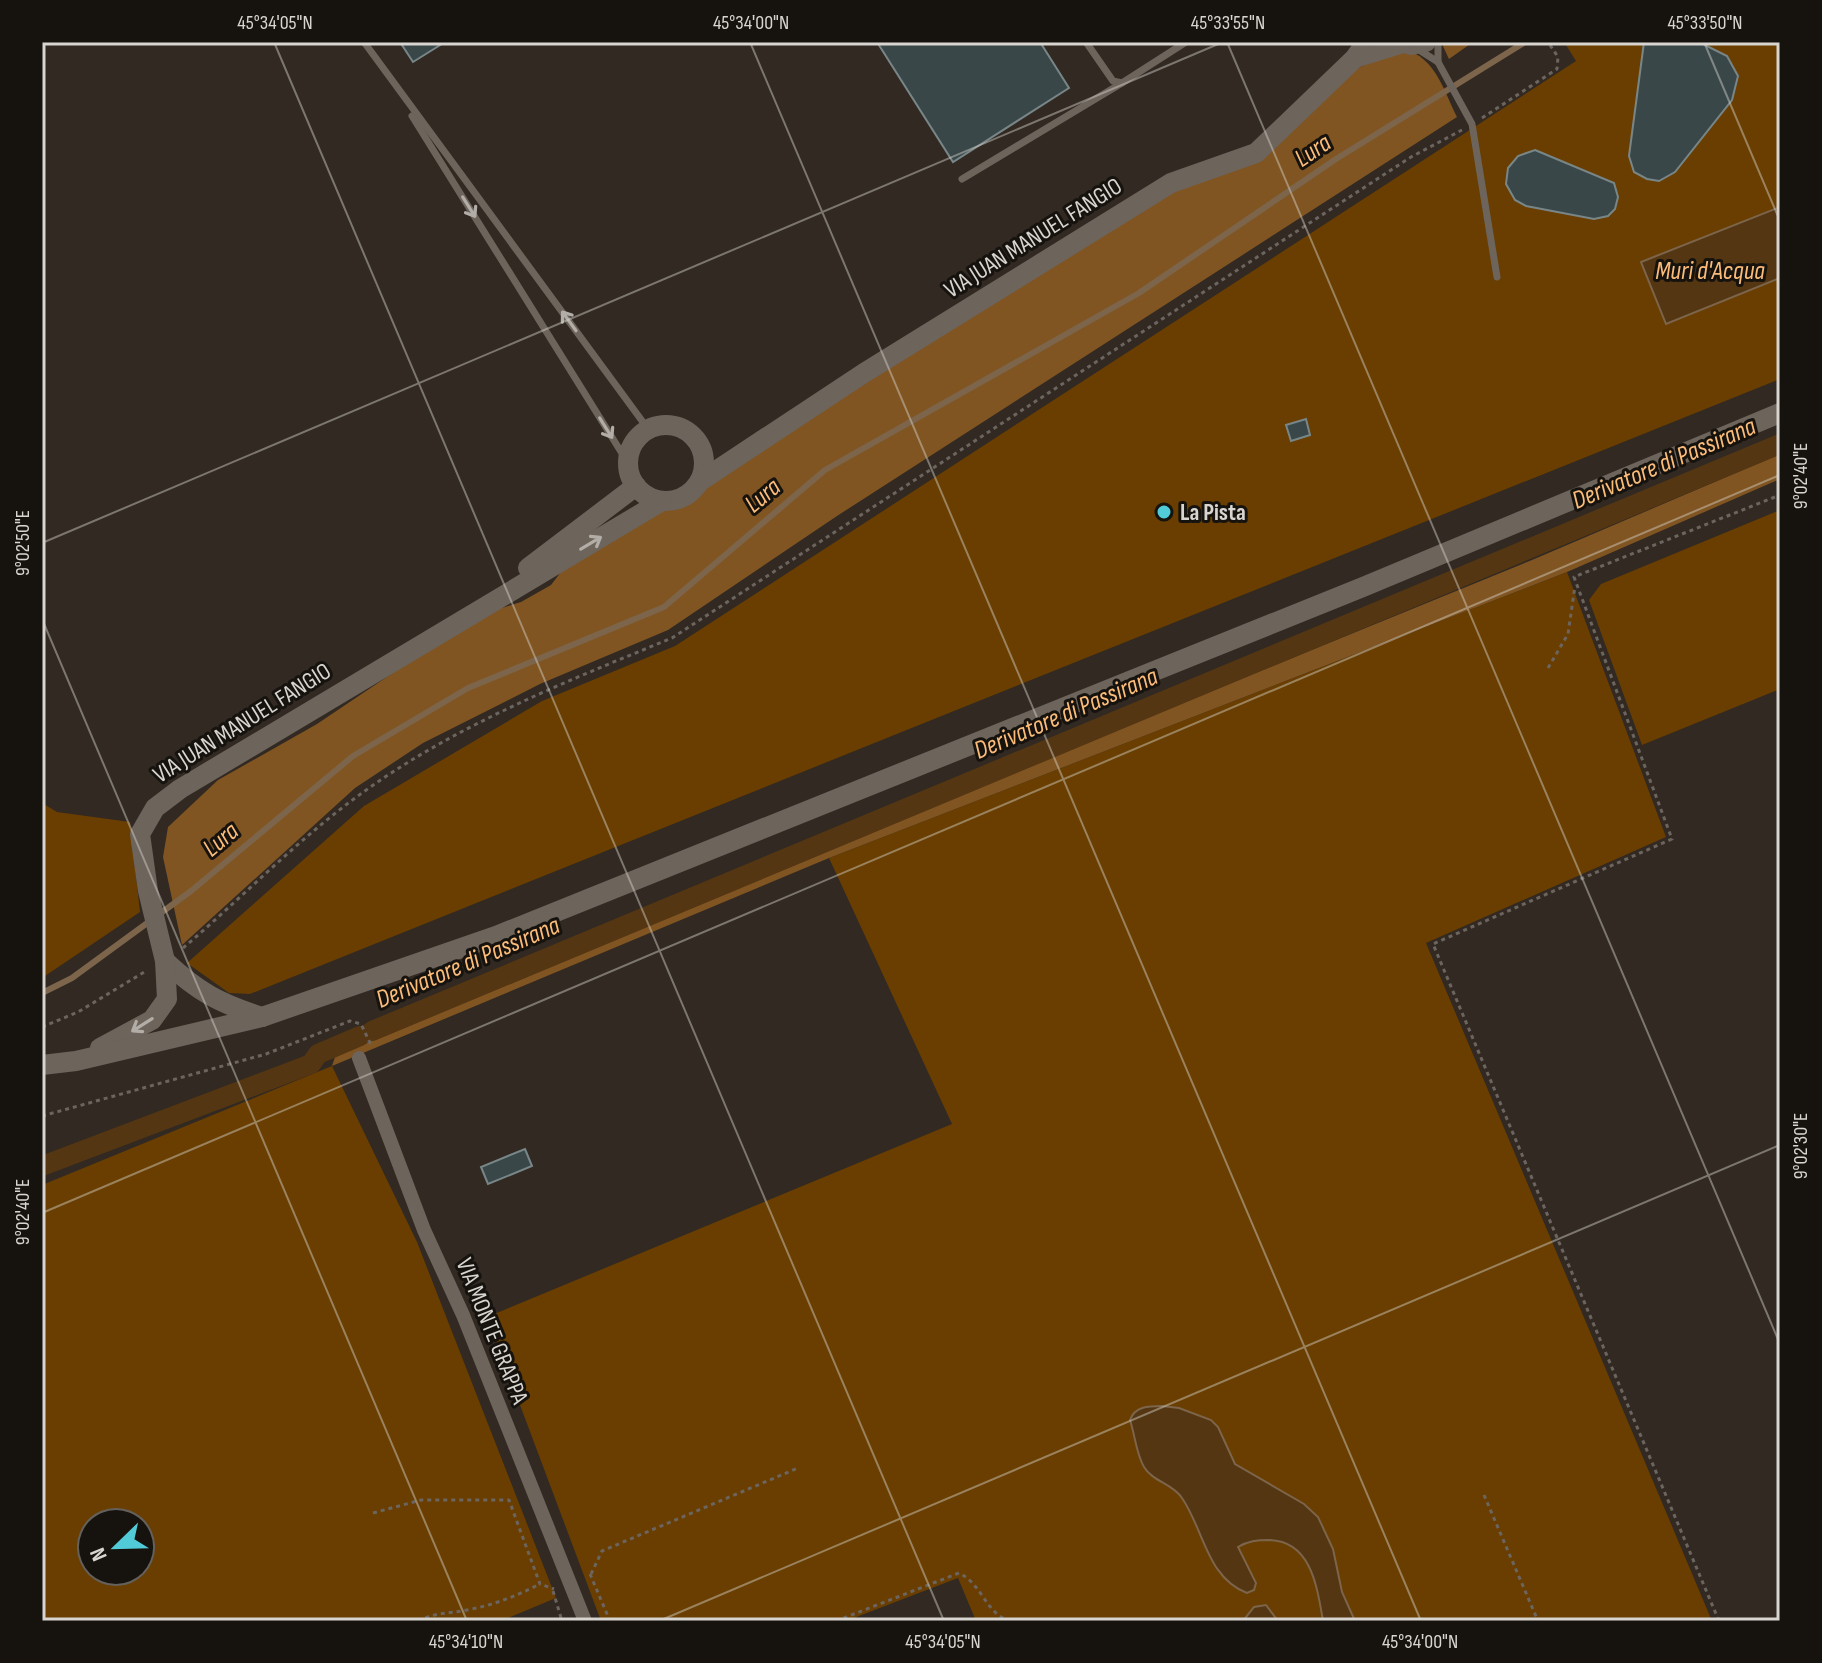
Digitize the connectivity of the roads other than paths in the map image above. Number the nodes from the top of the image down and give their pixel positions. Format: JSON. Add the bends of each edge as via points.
{"nodes":[{"id":1,"x":364,"y":42,"type":"edge"},
{"id":2,"x":1086,"y":42,"type":"edge"},
{"id":3,"x":1186,"y":42,"type":"edge"},
{"id":4,"x":1438,"y":42,"type":"edge"},
{"id":5,"x":1410,"y":43,"type":"edge"},
{"id":6,"x":1361,"y":50,"type":"edge"},
{"id":7,"x":1438,"y":62,"type":"junction"},
{"id":8,"x":383,"y":70,"type":"junction"},
{"id":9,"x":1122,"y":83,"type":"junction"},
{"id":10,"x":962,"y":179,"type":"dead end"},
{"id":11,"x":1497,"y":277,"type":"dead end"},
{"id":12,"x":1780,"y":413,"type":"edge"},
{"id":13,"x":648,"y":429,"type":"junction"},
{"id":14,"x":702,"y":453,"type":"junction"},
{"id":15,"x":730,"y":460,"type":"junction"},
{"id":16,"x":628,"y":463,"type":"junction"},
{"id":17,"x":699,"y":482,"type":"junction"},
{"id":18,"x":636,"y":486,"type":"junction"},
{"id":19,"x":662,"y":501,"type":"junction"},
{"id":20,"x":452,"y":626,"type":"junction"},
{"id":21,"x":160,"y":963,"type":"junction"},
{"id":22,"x":262,"y":1017,"type":"junction"},
{"id":23,"x":359,"y":1058,"type":"dead end"},
{"id":24,"x":76,"y":1061,"type":"junction"},
{"id":25,"x":42,"y":1065,"type":"edge"},
{"id":26,"x":585,"y":1621,"type":"edge"}],
"edges":[{"from":1,"to":8,"type":"lane"},
{"from":2,"to":9,"type":"lane","via":[[1113,81]]},
{"from":3,"to":9,"type":"lane"},
{"from":4,"to":7,"type":"lane"},
{"from":5,"to":6,"type":"street","name":"VIA JUAN MANUEL FANGIO"},
{"from":5,"to":7,"type":"lane"},
{"from":6,"to":15,"type":"street","name":"VIA JUAN MANUEL FANGIO","via":[[1256,153],[1171,183]]},
{"from":7,"to":11,"type":"lane","via":[[1472,124]]},
{"from":13,"to":8,"type":"lane","one_way":true},
{"from":8,"to":16,"type":"lane","one_way":true},
{"from":9,"to":10,"type":"lane"},
{"from":12,"to":22,"type":"street","via":[[1542,515],[619,889]]},
{"from":13,"to":14,"type":"street","via":[[681,428]]},
{"from":13,"to":16,"type":"street","via":[[634,443]]},
{"from":14,"to":15,"type":"street"},
{"from":14,"to":17,"type":"street"},
{"from":15,"to":17,"type":"street","name":"VIA JUAN MANUEL FANGIO"},
{"from":16,"to":18,"type":"street"},
{"from":17,"to":19,"type":"street","name":"VIA JUAN MANUEL FANGIO","via":[[683,497]]},
{"from":18,"to":19,"type":"street"},
{"from":18,"to":20,"type":"street","name":"VIA JUAN MANUEL FANGIO"},
{"from":20,"to":19,"type":"street","name":"VIA JUAN MANUEL FANGIO","one_way":true},
{"from":20,"to":21,"type":"street","name":"VIA JUAN MANUEL FANGIO","via":[[155,808],[140,834]]},
{"from":21,"to":22,"type":"street","via":[[196,990]]},
{"from":21,"to":24,"type":"street","name":"VIA JUAN MANUEL FANGIO","one_way":true,"via":[[167,999],[152,1020]]},
{"from":22,"to":24,"type":"street"},
{"from":23,"to":26,"type":"street","name":"VIA MONTE GRAPPA"},
{"from":24,"to":25,"type":"street"}]}
